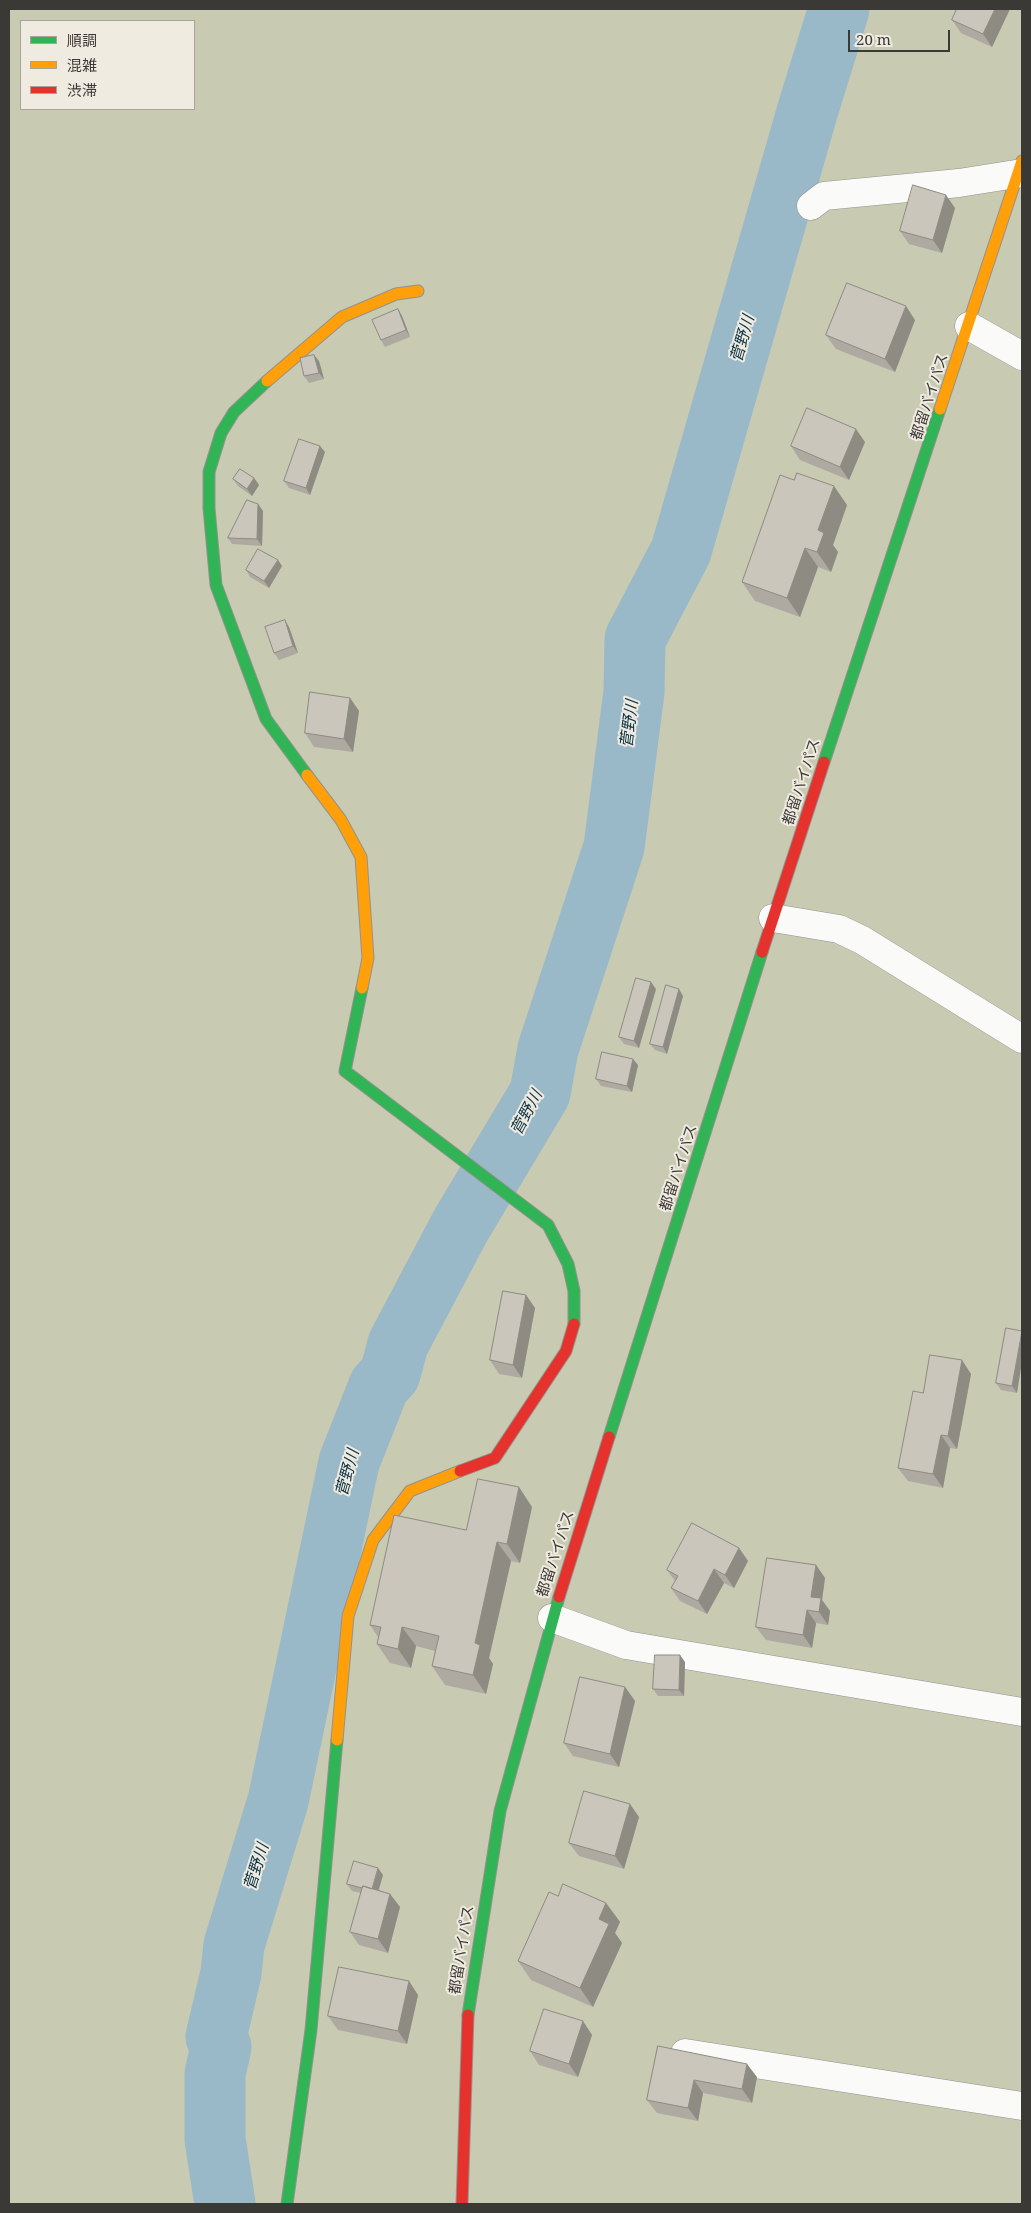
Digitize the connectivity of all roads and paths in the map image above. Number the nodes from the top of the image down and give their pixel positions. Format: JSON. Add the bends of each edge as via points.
{"nodes":[{"id":1,"x":1021,"y":169,"type":"edge"},
{"id":2,"x":811,"y":206,"type":"dead end"},
{"id":3,"x":418,"y":292,"type":"dead end"},
{"id":4,"x":969,"y":326,"type":"junction"},
{"id":5,"x":1022,"y":356,"type":"edge"},
{"id":6,"x":773,"y":918,"type":"junction"},
{"id":7,"x":1022,"y":1040,"type":"edge"},
{"id":8,"x":552,"y":1618,"type":"junction"},
{"id":9,"x":1022,"y":1712,"type":"edge"},
{"id":10,"x":672,"y":2051,"type":"edge"},
{"id":11,"x":1022,"y":2106,"type":"edge"},
{"id":12,"x":287,"y":2204,"type":"edge"},
{"id":13,"x":462,"y":2204,"type":"edge"}],
"edges":[{"from":1,"to":2,"type":"street","via":[[959,183],[824,196]]},
{"from":1,"to":4,"type":"main road","name":"都留バイパス"},
{"from":3,"to":12,"type":"main road","via":[[396,294],[342,317],[234,412],[221,433],[210,472],[209,508],[216,585],[266,718],[341,820],[361,857],[368,958],[345,1071],[548,1225],[568,1264],[574,1291],[574,1327],[566,1351],[495,1458],[410,1491],[373,1540],[354,1597],[348,1616],[310,2030]]},
{"from":4,"to":5,"type":"street"},
{"from":4,"to":6,"type":"main road","name":"都留バイパス"},
{"from":6,"to":7,"type":"street","via":[[839,929],[862,940]]},
{"from":6,"to":8,"type":"main road","name":"都留バイパス"},
{"from":8,"to":9,"type":"street","via":[[626,1645]]},
{"from":8,"to":13,"type":"main road","name":"都留バイパス","via":[[500,1811],[466,2022]]},
{"from":10,"to":11,"type":"street"}]}
